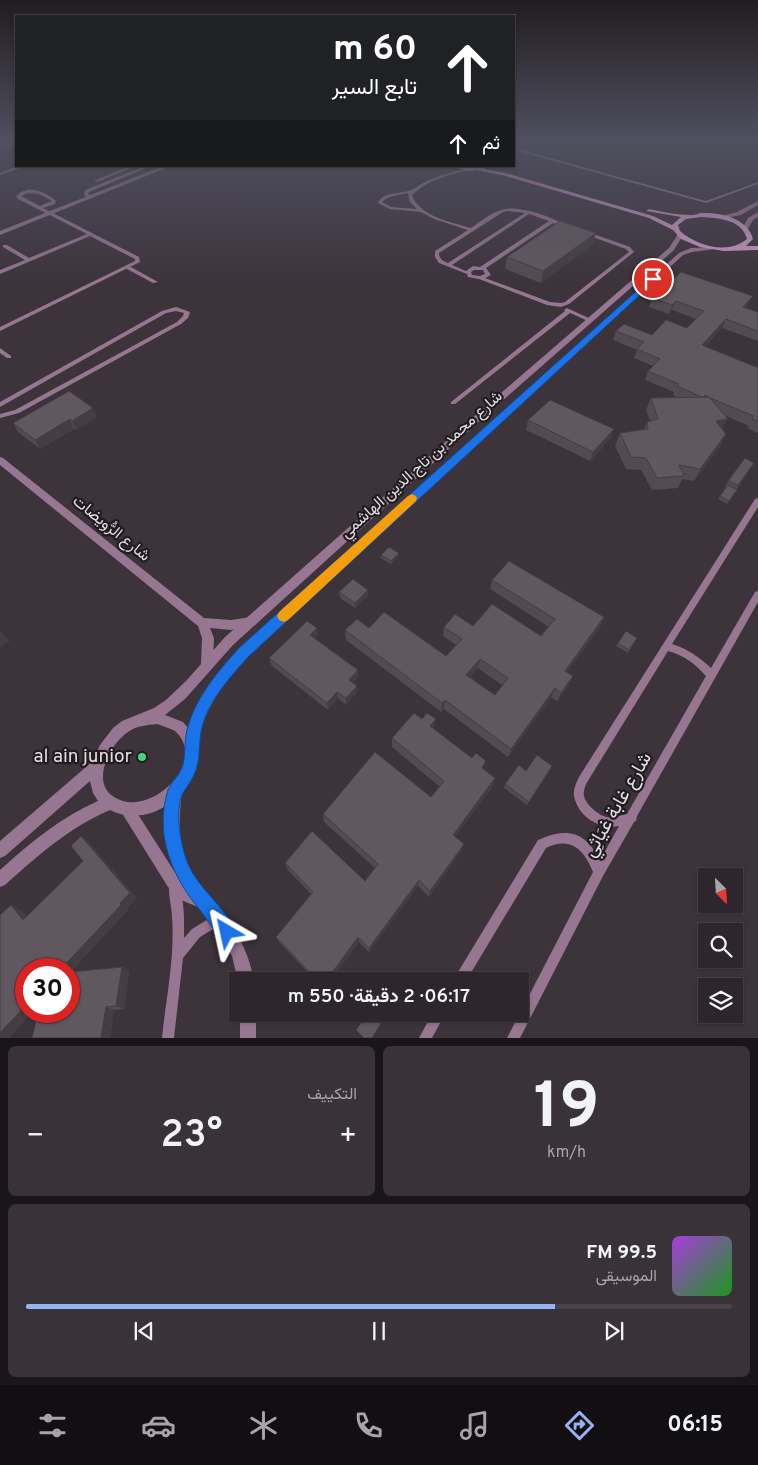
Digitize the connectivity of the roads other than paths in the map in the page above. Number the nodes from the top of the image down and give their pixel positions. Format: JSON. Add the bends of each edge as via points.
{"nodes":[{"id":1,"x":93,"y":188,"type":"edge"},
{"id":2,"x":113,"y":188,"type":"edge"},
{"id":3,"x":419,"y":188,"type":"edge"},
{"id":4,"x":554,"y":188,"type":"edge"},
{"id":5,"x":574,"y":188,"type":"edge"},
{"id":6,"x":657,"y":188,"type":"edge"},
{"id":7,"x":743,"y":188,"type":"edge"},
{"id":8,"x":414,"y":191,"type":"junction"},
{"id":9,"x":91,"y":197,"type":"junction"},
{"id":10,"x":758,"y":203,"type":"edge"},
{"id":11,"x":40,"y":208,"type":"junction"},
{"id":12,"x":421,"y":211,"type":"junction"},
{"id":13,"x":52,"y":213,"type":"junction"},
{"id":14,"x":528,"y":213,"type":"junction"},
{"id":15,"x":758,"y":214,"type":"edge"},
{"id":16,"x":690,"y":216,"type":"junction"},
{"id":17,"x":720,"y":217,"type":"junction"},
{"id":18,"x":552,"y":221,"type":"junction"},
{"id":19,"x":570,"y":228,"type":"edge"},
{"id":20,"x":472,"y":230,"type":"junction"},
{"id":21,"x":579,"y":231,"type":"edge"},
{"id":22,"x":747,"y":231,"type":"junction"},
{"id":23,"x":677,"y":232,"type":"junction"},
{"id":24,"x":0,"y":233,"type":"edge"},
{"id":25,"x":91,"y":234,"type":"junction"},
{"id":26,"x":758,"y":238,"type":"edge"},
{"id":27,"x":5,"y":246,"type":"dead end"},
{"id":28,"x":713,"y":248,"type":"junction"},
{"id":29,"x":736,"y":248,"type":"junction"},
{"id":30,"x":758,"y":248,"type":"edge"},
{"id":31,"x":30,"y":260,"type":"junction"},
{"id":32,"x":449,"y":265,"type":"junction"},
{"id":33,"x":129,"y":268,"type":"junction"},
{"id":34,"x":482,"y":268,"type":"junction"},
{"id":35,"x":0,"y":272,"type":"edge"},
{"id":36,"x":467,"y":272,"type":"junction"},
{"id":37,"x":480,"y":278,"type":"junction"},
{"id":38,"x":155,"y":282,"type":"dead end"},
{"id":39,"x":556,"y":306,"type":"junction"},
{"id":40,"x":569,"y":311,"type":"junction"},
{"id":41,"x":590,"y":320,"type":"junction"},
{"id":42,"x":0,"y":329,"type":"edge"},
{"id":43,"x":0,"y":350,"type":"edge"},
{"id":44,"x":9,"y":356,"type":"dead end"},
{"id":45,"x":453,"y":403,"type":"dead end"},
{"id":46,"x":0,"y":405,"type":"edge"},
{"id":47,"x":0,"y":416,"type":"edge"},
{"id":48,"x":0,"y":460,"type":"edge"},
{"id":49,"x":758,"y":501,"type":"edge"},
{"id":50,"x":758,"y":594,"type":"edge"},
{"id":51,"x":251,"y":622,"type":"junction"},
{"id":52,"x":202,"y":623,"type":"junction"},
{"id":53,"x":666,"y":646,"type":"junction"},
{"id":54,"x":207,"y":664,"type":"junction"},
{"id":55,"x":712,"y":676,"type":"junction"},
{"id":56,"x":144,"y":719,"type":"junction"},
{"id":57,"x":191,"y":745,"type":"junction"},
{"id":58,"x":97,"y":766,"type":"junction"},
{"id":59,"x":176,"y":791,"type":"junction"},
{"id":60,"x":111,"y":804,"type":"junction"},
{"id":61,"x":127,"y":810,"type":"junction"},
{"id":62,"x":632,"y":817,"type":"junction"},
{"id":63,"x":0,"y":851,"type":"edge"},
{"id":64,"x":599,"y":872,"type":"junction"},
{"id":65,"x":0,"y":880,"type":"edge"},
{"id":66,"x":173,"y":882,"type":"junction"},
{"id":67,"x":203,"y":902,"type":"junction"},
{"id":68,"x":219,"y":919,"type":"junction"},
{"id":69,"x":177,"y":956,"type":"junction"},
{"id":70,"x":244,"y":972,"type":"edge"},
{"id":71,"x":464,"y":972,"type":"edge"},
{"id":72,"x":248,"y":1022,"type":"edge"},
{"id":73,"x":434,"y":1022,"type":"edge"},
{"id":74,"x":168,"y":1038,"type":"edge"},
{"id":75,"x":248,"y":1038,"type":"edge"},
{"id":76,"x":425,"y":1038,"type":"edge"},
{"id":77,"x":513,"y":1038,"type":"edge"}],
"edges":[{"from":1,"to":9,"type":"lane","via":[[87,191],[86,195]]},
{"from":2,"to":9,"type":"street"},
{"from":3,"to":8,"type":"lane"},
{"from":4,"to":23,"type":"main road","via":[[651,217]]},
{"from":5,"to":16,"type":"main road","via":[[656,213]]},
{"from":6,"to":7,"type":"lane","via":[[706,202]]},
{"from":8,"to":12,"type":"lane","via":[[410,196],[411,202]]},
{"from":8,"to":12,"type":"lane","via":[[387,196],[380,203],[390,208]]},
{"from":9,"to":13,"type":"street"},
{"from":10,"to":17,"type":"street","via":[[739,214]]},
{"from":11,"to":11,"type":"lane","via":[[54,200],[35,191],[18,196]]},
{"from":11,"to":13,"type":"lane"},
{"from":12,"to":20,"type":"lane"},
{"from":13,"to":24,"type":"street"},
{"from":13,"to":25,"type":"lane"},
{"from":14,"to":18,"type":"lane"},
{"from":14,"to":20,"type":"lane","via":[[504,210]]},
{"from":14,"to":32,"type":"lane"},
{"from":15,"to":22,"type":"street","via":[[747,222]]},
{"from":16,"to":17,"type":"main road"},
{"from":16,"to":23,"type":"main road","via":[[675,225]]},
{"from":17,"to":22,"type":"main road"},
{"from":18,"to":19,"type":"lane"},
{"from":18,"to":34,"type":"lane"},
{"from":20,"to":32,"type":"lane","via":[[437,252],[438,259]]},
{"from":21,"to":39,"type":"lane","via":[[632,252],[567,303]]},
{"from":22,"to":26,"type":"main road"},
{"from":22,"to":29,"type":"main road","via":[[748,242]]},
{"from":23,"to":28,"type":"main road","via":[[690,242]]},
{"from":23,"to":41,"type":"street","name":"شارع محمد بن تاج الدين الهاشمي","via":[[672,249]]},
{"from":25,"to":31,"type":"lane"},
{"from":25,"to":33,"type":"lane","via":[[138,259],[137,264]]},
{"from":27,"to":31,"type":"lane"},
{"from":28,"to":29,"type":"main road"},
{"from":28,"to":57,"type":"street","name":"شارع محمد بن تاج الدين الهاشمي","via":[[681,254],[245,652],[204,704]]},
{"from":29,"to":30,"type":"main road"},
{"from":31,"to":35,"type":"lane"},
{"from":32,"to":36,"type":"lane"},
{"from":33,"to":38,"type":"street"},
{"from":33,"to":42,"type":"lane"},
{"from":34,"to":36,"type":"lane"},
{"from":34,"to":37,"type":"lane","via":[[488,273]]},
{"from":36,"to":37,"type":"lane"},
{"from":37,"to":39,"type":"lane"},
{"from":39,"to":40,"type":"lane"},
{"from":40,"to":41,"type":"lane"},
{"from":40,"to":45,"type":"lane"},
{"from":41,"to":51,"type":"street","name":"شارع محمد بن تاج الدين الهاشمي"},
{"from":43,"to":44,"type":"lane"},
{"from":46,"to":47,"type":"lane","via":[[164,312],[176,309],[187,312],[179,323],[16,412]]},
{"from":48,"to":52,"type":"street","name":"شارع الرُّويضات"},
{"from":49,"to":53,"type":"lane"},
{"from":50,"to":55,"type":"lane","name":"شارع غابة غيَاثِي"},
{"from":51,"to":52,"type":"street","via":[[231,625]]},
{"from":51,"to":54,"type":"street","name":"شارع محمد بن تاج الدين الهاشمي"},
{"from":52,"to":54,"type":"street","via":[[209,646]]},
{"from":53,"to":55,"type":"lane","via":[[696,658]]},
{"from":53,"to":62,"type":"lane","via":[[581,785],[579,796],[584,806],[600,821],[609,824]]},
{"from":54,"to":56,"type":"street","name":"شارع محمد بن تاج الدين الهاشمي","via":[[177,700]]},
{"from":55,"to":62,"type":"lane","name":"شارع غابة غيَاثِي"},
{"from":56,"to":57,"type":"street","via":[[157,718],[174,723],[187,734]]},
{"from":56,"to":58,"type":"street","via":[[119,731],[101,753]]},
{"from":57,"to":59,"type":"street","via":[[190,768]]},
{"from":58,"to":60,"type":"street","via":[[99,790]]},
{"from":58,"to":63,"type":"street"},
{"from":59,"to":61,"type":"street","via":[[153,806]]},
{"from":59,"to":67,"type":"street","via":[[172,810],[175,849],[181,868]]},
{"from":60,"to":61,"type":"street"},
{"from":60,"to":65,"type":"street","via":[[95,809],[61,829]]},
{"from":61,"to":66,"type":"street"},
{"from":62,"to":64,"type":"lane","name":"شارع غابة غيَاثِي"},
{"from":64,"to":71,"type":"lane","via":[[586,848],[575,840],[563,836],[542,844]]},
{"from":64,"to":77,"type":"lane","name":"شارع غابة غيَاثِي"},
{"from":66,"to":67,"type":"street","via":[[186,895]]},
{"from":66,"to":69,"type":"lane","via":[[179,917]]},
{"from":67,"to":68,"type":"street"},
{"from":68,"to":69,"type":"lane","via":[[196,933]]},
{"from":68,"to":70,"type":"street","via":[[241,959]]},
{"from":69,"to":74,"type":"lane"},
{"from":72,"to":75,"type":"street"},
{"from":73,"to":76,"type":"lane"}]}
